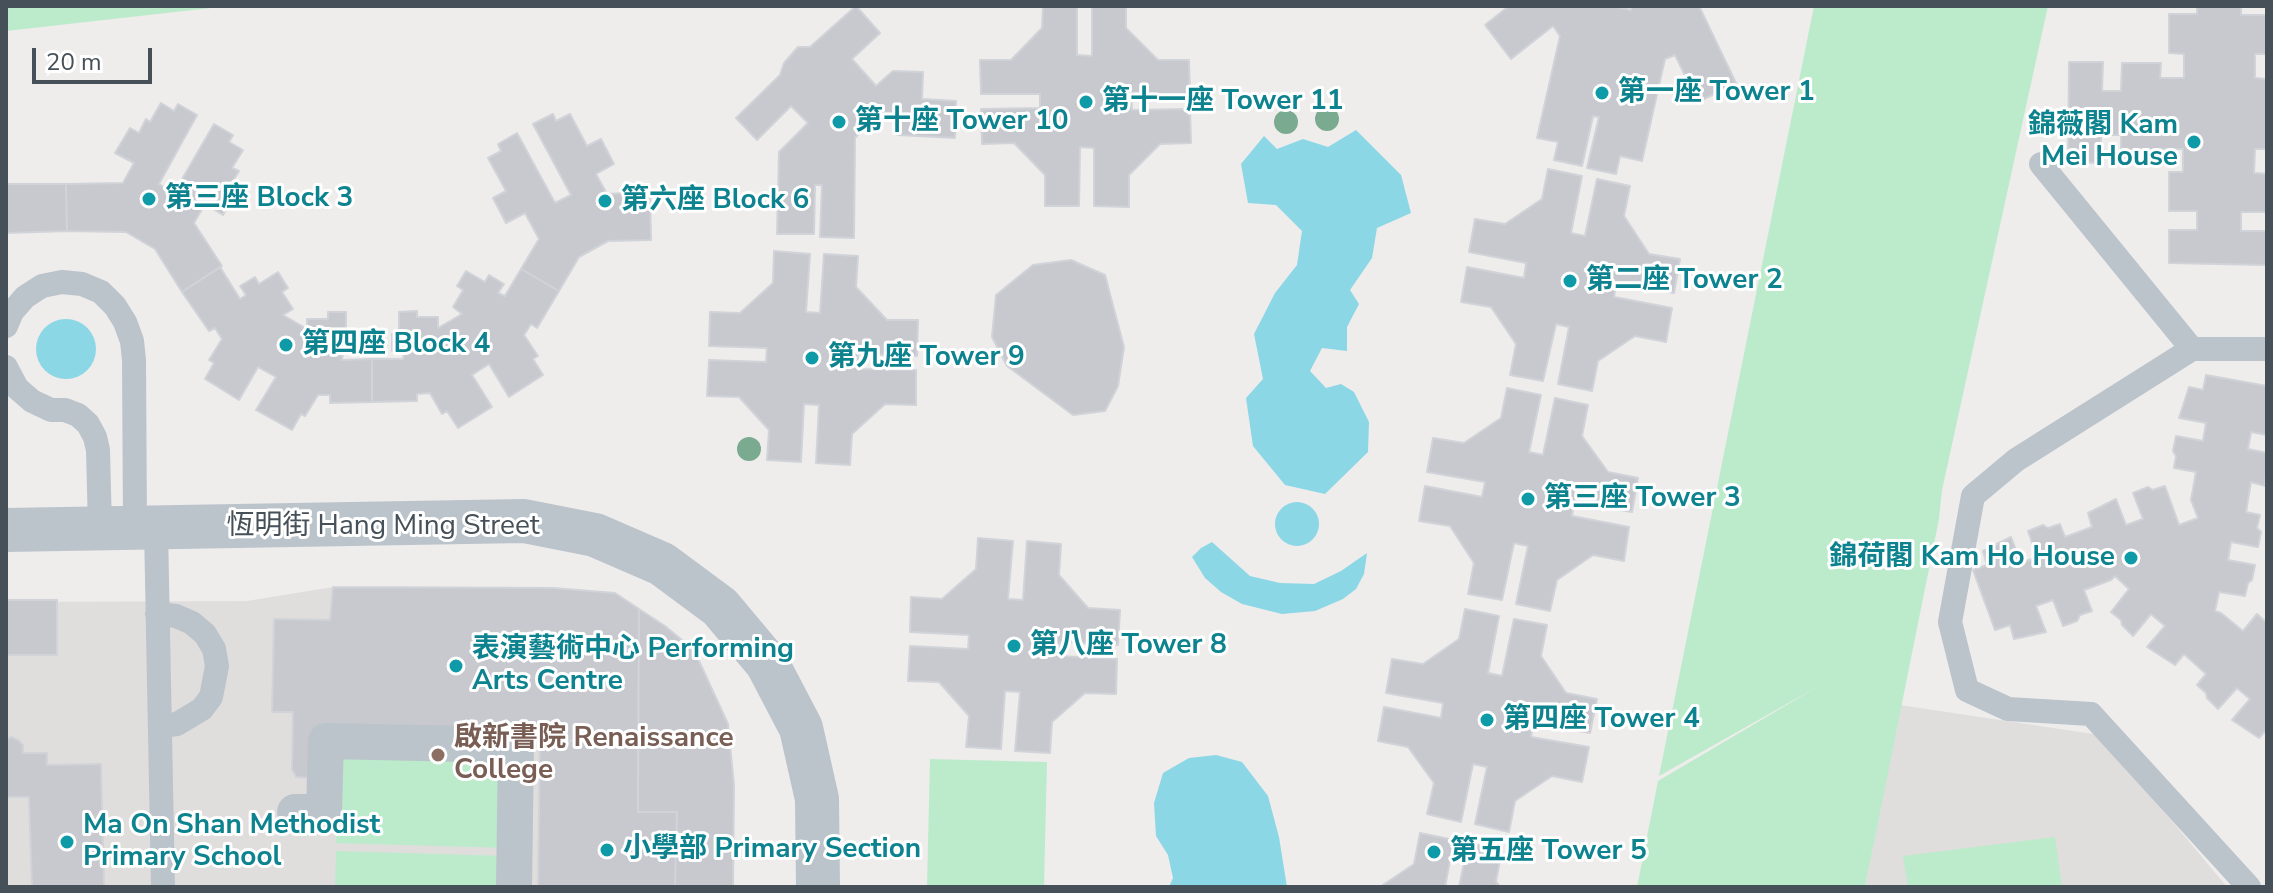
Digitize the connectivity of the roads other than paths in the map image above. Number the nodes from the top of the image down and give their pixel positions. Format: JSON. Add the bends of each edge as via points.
{"nodes":[{"id":1,"x":2041,"y":164,"type":"dead end"},
{"id":2,"x":6,"y":326,"type":"edge"},
{"id":3,"x":2192,"y":349,"type":"junction"},
{"id":4,"x":2267,"y":349,"type":"edge"},
{"id":5,"x":6,"y":367,"type":"edge"},
{"id":6,"x":131,"y":528,"type":"junction"},
{"id":7,"x":6,"y":530,"type":"edge"},
{"id":8,"x":157,"y":614,"type":"junction"},
{"id":9,"x":162,"y":726,"type":"junction"},
{"id":10,"x":295,"y":812,"type":"dead end"},
{"id":11,"x":163,"y":887,"type":"edge"},
{"id":12,"x":514,"y":887,"type":"edge"},
{"id":13,"x":818,"y":887,"type":"edge"},
{"id":14,"x":2249,"y":887,"type":"edge"}],
"edges":[{"from":1,"to":3,"type":"lane"},
{"from":2,"to":6,"type":"lane","via":[[25,297],[62,282],[101,292],[125,322],[134,360]]},
{"from":3,"to":4,"type":"lane"},
{"from":3,"to":14,"type":"lane","via":[[2016,460],[1973,496],[1950,622],[1967,690],[2008,709],[2091,714]]},
{"from":5,"to":6,"type":"lane","via":[[17,388],[32,401],[78,415],[88,424]]},
{"from":6,"to":7,"type":"street","name":"恆明街 Hang Ming Street"},
{"from":6,"to":8,"type":"lane"},
{"from":6,"to":13,"type":"street","name":"恆明街 Hang Ming Street","via":[[524,521],[595,535],[662,564],[720,607],[767,663],[801,728],[817,799]]},
{"from":8,"to":9,"type":"lane"},
{"from":8,"to":9,"type":"lane","via":[[176,616],[205,634],[217,666],[216,683],[202,709],[177,724]]},
{"from":9,"to":11,"type":"lane"},
{"from":10,"to":12,"type":"street","via":[[324,812],[326,741],[516,745]]}]}
